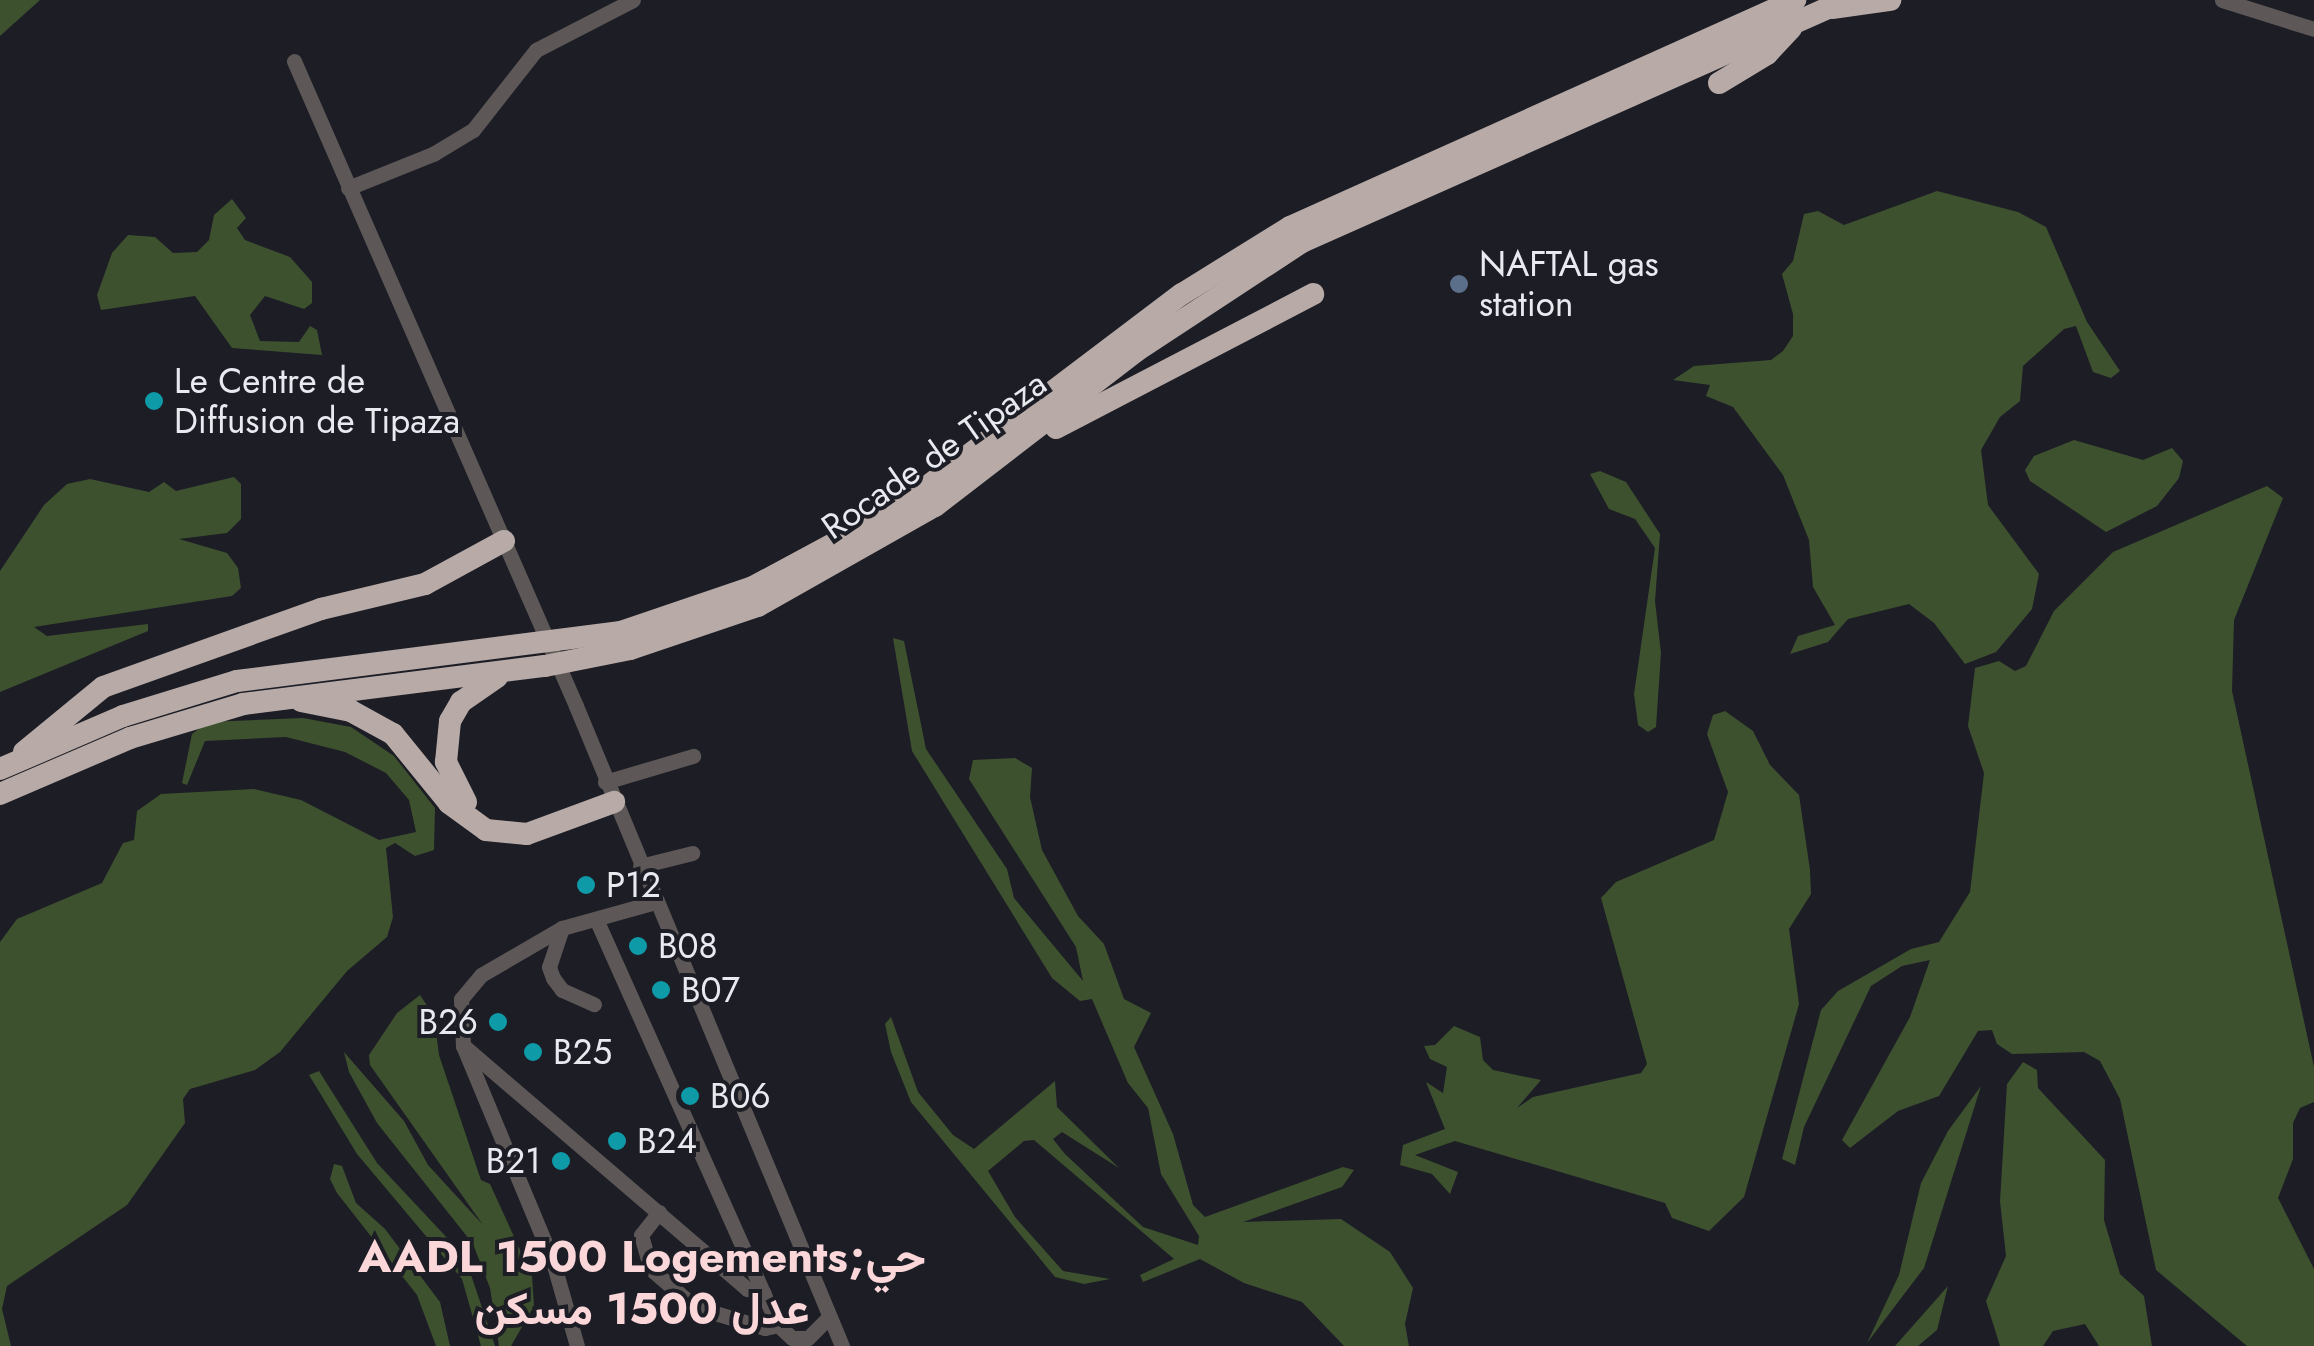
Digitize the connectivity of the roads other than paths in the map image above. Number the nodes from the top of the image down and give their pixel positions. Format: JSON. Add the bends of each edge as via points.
{"nodes":[{"id":1,"x":633,"y":0,"type":"edge"},
{"id":2,"x":1890,"y":0,"type":"edge"},
{"id":3,"x":2222,"y":0,"type":"edge"},
{"id":4,"x":1837,"y":4,"type":"edge"},
{"id":5,"x":1795,"y":11,"type":"edge"},
{"id":6,"x":2314,"y":29,"type":"edge"},
{"id":7,"x":294,"y":61,"type":"dead end"},
{"id":8,"x":1719,"y":83,"type":"dead end"},
{"id":9,"x":348,"y":188,"type":"junction"},
{"id":10,"x":1312,"y":294,"type":"dead end"},
{"id":11,"x":1004,"y":453,"type":"junction"},
{"id":12,"x":504,"y":541,"type":"junction"},
{"id":13,"x":544,"y":666,"type":"junction"},
{"id":14,"x":243,"y":704,"type":"junction"},
{"id":15,"x":693,"y":756,"type":"dead end"},
{"id":16,"x":3,"y":768,"type":"edge"},
{"id":17,"x":609,"y":792,"type":"junction"},
{"id":18,"x":0,"y":794,"type":"edge"},
{"id":19,"x":692,"y":854,"type":"dead end"},
{"id":20,"x":640,"y":866,"type":"junction"},
{"id":21,"x":656,"y":902,"type":"junction"},
{"id":22,"x":596,"y":919,"type":"junction"},
{"id":23,"x":562,"y":928,"type":"junction"},
{"id":24,"x":594,"y":1004,"type":"dead end"},
{"id":25,"x":464,"y":1046,"type":"junction"},
{"id":26,"x":659,"y":1212,"type":"junction"},
{"id":27,"x":764,"y":1293,"type":"junction"},
{"id":28,"x":829,"y":1316,"type":"junction"},
{"id":29,"x":778,"y":1324,"type":"junction"},
{"id":30,"x":793,"y":1342,"type":"edge"},
{"id":31,"x":577,"y":1346,"type":"edge"},
{"id":32,"x":842,"y":1346,"type":"edge"}],
"edges":[{"from":1,"to":9,"type":"street","via":[[536,50],[473,130]]},
{"from":2,"to":4,"type":"highway","name":"Rocade de Tipaza"},
{"from":3,"to":6,"type":"street"},
{"from":4,"to":5,"type":"highway","name":"Rocade de Tipaza"},
{"from":5,"to":8,"type":"highway","via":[[1767,54]]},
{"from":5,"to":11,"type":"highway","name":"Rocade de Tipaza","via":[[1302,242],[1164,331]]},
{"from":5,"to":16,"type":"highway","name":"Rocade de Tipaza","via":[[1290,227],[1182,294],[896,510],[753,587],[621,632],[237,681],[122,716]]},
{"from":7,"to":9,"type":"street"},
{"from":9,"to":12,"type":"street"},
{"from":10,"to":11,"type":"highway"},
{"from":11,"to":13,"type":"highway","name":"Rocade de Tipaza","via":[[881,541],[758,606],[630,649]]},
{"from":12,"to":16,"type":"highway","via":[[425,584],[321,609],[103,687]]},
{"from":12,"to":17,"type":"street"},
{"from":13,"to":14,"type":"highway","name":"Rocade de Tipaza","via":[[334,687]]},
{"from":13,"to":17,"type":"highway","via":[[490,680],[460,702],[446,742],[452,782],[481,814],[519,822]]},
{"from":14,"to":17,"type":"highway","via":[[329,704],[374,722],[408,750],[450,803],[486,830],[526,834]]},
{"from":14,"to":18,"type":"highway","name":"Rocade de Tipaza","via":[[130,738]]},
{"from":15,"to":17,"type":"street"},
{"from":17,"to":20,"type":"street"},
{"from":19,"to":20,"type":"street"},
{"from":20,"to":21,"type":"street"},
{"from":21,"to":22,"type":"street"},
{"from":21,"to":28,"type":"street","via":[[764,1146]]},
{"from":22,"to":23,"type":"street"},
{"from":22,"to":27,"type":"street"},
{"from":23,"to":24,"type":"street","via":[[549,967],[562,990]]},
{"from":23,"to":25,"type":"street","via":[[481,975],[461,1000]]},
{"from":25,"to":26,"type":"street"},
{"from":25,"to":31,"type":"street","via":[[554,1262]]},
{"from":26,"to":27,"type":"street","via":[[747,1289]]},
{"from":26,"to":29,"type":"street","via":[[640,1235],[651,1269],[688,1301],[715,1313],[766,1328]]},
{"from":27,"to":29,"type":"street"},
{"from":28,"to":30,"type":"street","via":[[808,1338]]},
{"from":28,"to":32,"type":"street"},
{"from":29,"to":30,"type":"street"}]}
